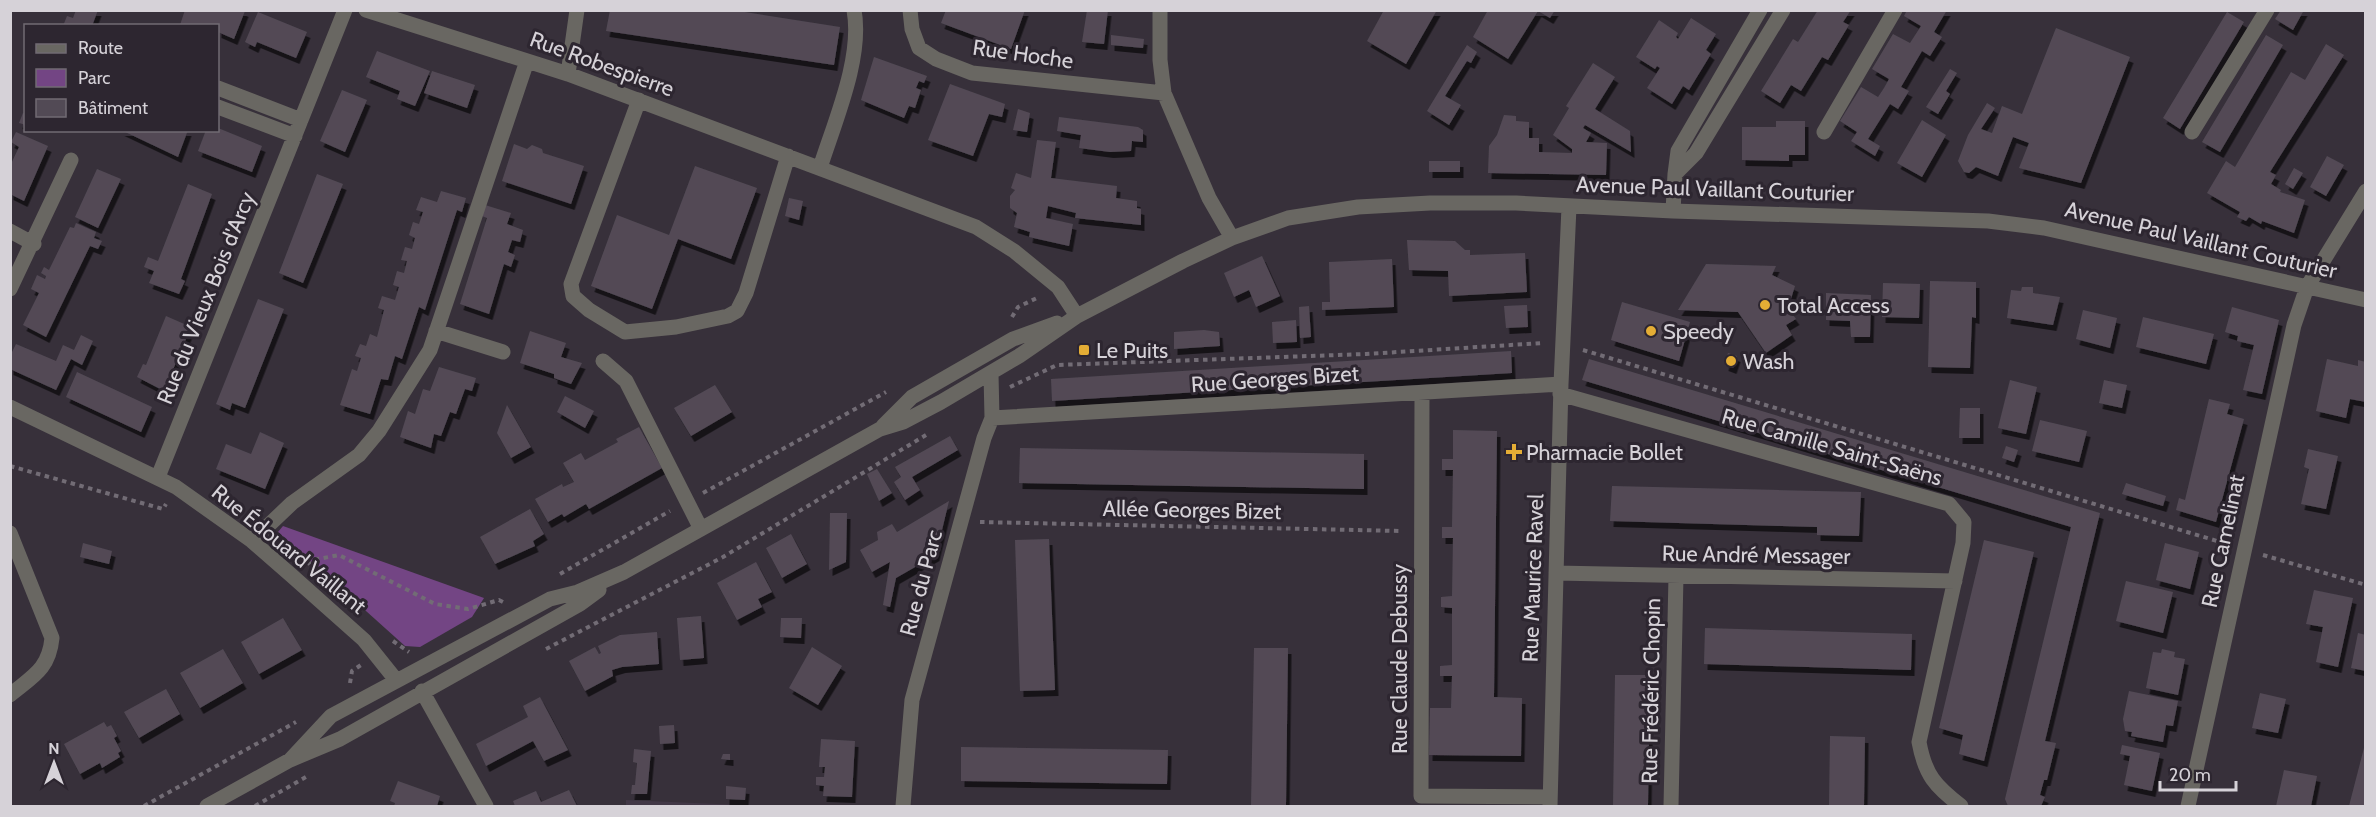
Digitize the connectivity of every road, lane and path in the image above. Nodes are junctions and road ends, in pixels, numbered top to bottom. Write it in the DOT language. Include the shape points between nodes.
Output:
graph roads {
  1 [pos="345,10"];
  2 [pos="366,10"];
  3 [pos="577,10"];
  4 [pos="854,10"];
  5 [pos="910,10"];
  6 [pos="1160,10"];
  7 [pos="1760,10"];
  8 [pos="1783,10"];
  9 [pos="1895,10"];
  10 [pos="2267,10"];
  11 [pos="413,17"];
  12 [pos="527,61"];
  13 [pos="568,74"];
  14 [pos="219,88"];
  15 [pos="1164,93"];
  16 [pos="639,100"];
  17 [pos="219,107"];
  18 [pos="302,120"];
  19 [pos="1824,132"];
  20 [pos="2192,132"];
  21 [pos="295,136"];
  22 [pos="788,156"];
  23 [pos="71,160"];
  24 [pos="820,168"];
  25 [pos="1675,174"];
  26 [pos="2366,191"];
  27 [pos="1569,207"];
  28 [pos="1673,211"];
  29 [pos="10,231"];
  30 [pos="1232,238"];
  31 [pos="34,244"];
  32 [pos="1058,287"];
  33 [pos="2307,287"];
  34 [pos="10,289"];
  35 [pos="2366,300"];
  36 [pos="1077,316"];
  37 [pos="1008,325"];
  38 [pos="436,331"];
  39 [pos="1563,344"];
  40 [pos="503,352"];
  41 [pos="603,361"];
  42 [pos="991,374"];
  43 [pos="891,389"];
  44 [pos="1560,389"];
  45 [pos="1422,393"];
  46 [pos="992,396"];
  47 [pos="10,407"];
  48 [pos="992,418"];
  49 [pos="880,429"];
  50 [pos="930,433"];
  51 [pos="10,466"];
  52 [pos="158,477"];
  53 [pos="176,487"];
  54 [pos="687,501"];
  55 [pos="961,522"];
  56 [pos="701,529"];
  57 [pos="1422,531"];
  58 [pos="10,533"];
  59 [pos="252,541"];
  60 [pos="2245,549"];
  61 [pos="624,572"];
  62 [pos="1556,573"];
  63 [pos="291,575"];
  64 [pos="1676,576"];
  65 [pos="550,580"];
  66 [pos="1954,581"];
  67 [pos="2366,585"];
  68 [pos="526,611"];
  69 [pos="420,651"];
  70 [pos="377,653"];
  71 [pos="536,655"];
  72 [pos="396,680"];
  73 [pos="422,691"];
  74 [pos="348,693"];
  75 [pos="10,695"];
  76 [pos="298,721"];
  77 [pos="290,760"];
  78 [pos="315,773"];
  79 [pos="1550,802"];
  80 [pos="144,807"];
  81 [pos="207,807"];
  82 [pos="255,807"];
  83 [pos="486,807"];
  84 [pos="903,807"];
  85 [pos="1671,807"];
  86 [pos="1961,807"];
  87 [pos="2188,807"];
  1 -- 18 [label="street, Rue du Vieux Bois d'Arcy"];
  2 -- 11 [label="street, Rue Robespierre"];
  3 -- 13 [label="street"];
  4 -- 24 [label="street" via="850,68"];
  5 -- 15 [label="street, Rue Hoche" via="919,48 972,73"];
  6 -- 15 [label="street"];
  7 -- 25 [label="street" via="1678,151"];
  8 -- 25 [label="street" via="1696,153"];
  9 -- 19 [label="street"];
  10 -- 20 [label="street"];
  11 -- 12 [label="street, Rue Robespierre"];
  12 -- 13 [label="street, Rue Robespierre"];
  12 -- 38 [label="street"];
  13 -- 16 [label="street, Rue Robespierre"];
  14 -- 18 [label="street"];
  15 -- 30 [label="street" via="1209,198"];
  16 -- 22 [label="street, Rue Robespierre"];
  16 -- 22 [label="street" via="571,284 573,296 625,332 676,327 737,311"];
  17 -- 21 [label="street"];
  18 -- 21 [label="street, Rue du Vieux Bois d'Arcy"];
  21 -- 52 [label="street, Rue du Vieux Bois d'Arcy"];
  22 -- 24 [label="street, Rue Robespierre"];
  23 -- 31 [label="street"];
  24 -- 32 [label="street, Rue Robespierre" via="976,227 1014,251"];
  25 -- 28 [label="street"];
  26 -- 33 [label="street, Rue Camelinat"];
  27 -- 28 [label="street, Avenue Paul Vaillant Couturier"];
  27 -- 30 [label="street, Avenue Paul Vaillant Couturier" via="1430,203 1358,207 1288,218"];
  27 -- 39 [label="street, Rue Maurice Ravel"];
  28 -- 33 [label="street, Avenue Paul Vaillant Couturier" via="1988,221 2044,228"];
  29 -- 31 [label="street"];
  30 -- 36 [label="street, Avenue Paul Vaillant Couturier"];
  31 -- 34 [label="street"];
  32 -- 36 [label="street, Rue Robespierre"];
  32 -- 37 [label="path" via="1018,307"];
  33 -- 35 [label="street, Avenue Paul Vaillant Couturier"];
  33 -- 60 [label="street, Rue Camelinat" via="2294,325"];
  36 -- 42 [label="street, Avenue Paul Vaillant Couturier"];
  36 -- 49 [label="street, Avenue Paul Vaillant Couturier" via="1013,339 912,397"];
  38 -- 40 [label="street"];
  38 -- 59 [label="street" via="430,350 379,431 359,455 292,503"];
  39 -- 44 [label="street, Rue Maurice Ravel"];
  39 -- 46 [label="path" via="1528,342 1366,354 1057,364"];
  39 -- 60 [label="path"];
  41 -- 54 [label="street" via="626,381"];
  42 -- 46 [label="street, Rue du Parc"];
  42 -- 49 [label="street, Avenue Paul Vaillant Couturier" via="903,422"];
  43 -- 54 [label="path"];
  44 -- 45 [label="street, Rue Georges Bizet"];
  44 -- 62 [label="street, Rue Maurice Ravel"];
  44 -- 66 [label="street, Rue Camille Saint-Saëns" via="1949,504 1964,522"];
  45 -- 48 [label="street, Rue Georges Bizet"];
  45 -- 57 [label="street, Rue Claude Debussy"];
  46 -- 48 [label="street, Rue du Parc"];
  47 -- 52 [label="street, Rue Édouard Vaillant"];
  48 -- 55 [label="street, Rue du Parc"];
  49 -- 56 [label="street, Avenue Paul Vaillant Couturier"];
  50 -- 71 [label="path" via="723,557"];
  51 -- 53 [label="path" via="163,509"];
  52 -- 53 [label="street, Rue Édouard Vaillant"];
  53 -- 59 [label="street, Rue Édouard Vaillant"];
  54 -- 56 [label="street"];
  54 -- 65 [label="path"];
  55 -- 57 [label="path, Allée Georges Bizet"];
  55 -- 84 [label="street, Rue du Parc" via="912,700"];
  56 -- 61 [label="street, Avenue Paul Vaillant Couturier"];
  57 -- 79 [label="street, Rue Claude Debussy" via="1421,796"];
  58 -- 75 [label="street" via="52,638 50,656 40,670"];
  59 -- 63 [label="street, Rue Édouard Vaillant"];
  60 -- 67 [label="path"];
  60 -- 87 [label="street, Rue Camelinat"];
  61 -- 68 [label="street, Avenue Paul Vaillant Couturier"];
  61 -- 73 [label="street, Avenue Paul Vaillant Couturier" via="580,604"];
  62 -- 64 [label="street, Rue André Messager"];
  62 -- 79 [label="street, Rue Maurice Ravel"];
  63 -- 68 [label="path" via="313,560 339,555 435,604 468,609 499,600"];
  63 -- 70 [label="street, Rue Édouard Vaillant"];
  64 -- 66 [label="street, Rue André Messager"];
  64 -- 85 [label="street, Rue Frédéric Chopin"];
  66 -- 86 [label="street, Rue Camille Saint-Saëns" via="1919,742 1923,765 1939,790"];
  68 -- 72 [label="street, Avenue Paul Vaillant Couturier"];
  69 -- 70 [label="path" via="411,654 392,641"];
  70 -- 72 [label="street, Rue Édouard Vaillant"];
  70 -- 74 [label="path" via="352,671"];
  72 -- 73 [label="street"];
  72 -- 77 [label="street, Avenue Paul Vaillant Couturier" via="331,716"];
  73 -- 77 [label="street, Avenue Paul Vaillant Couturier" via="340,739"];
  73 -- 83 [label="street"];
  76 -- 80 [label="path"];
  77 -- 81 [label="street, Avenue Paul Vaillant Couturier"];
  78 -- 82 [label="path"];
}
